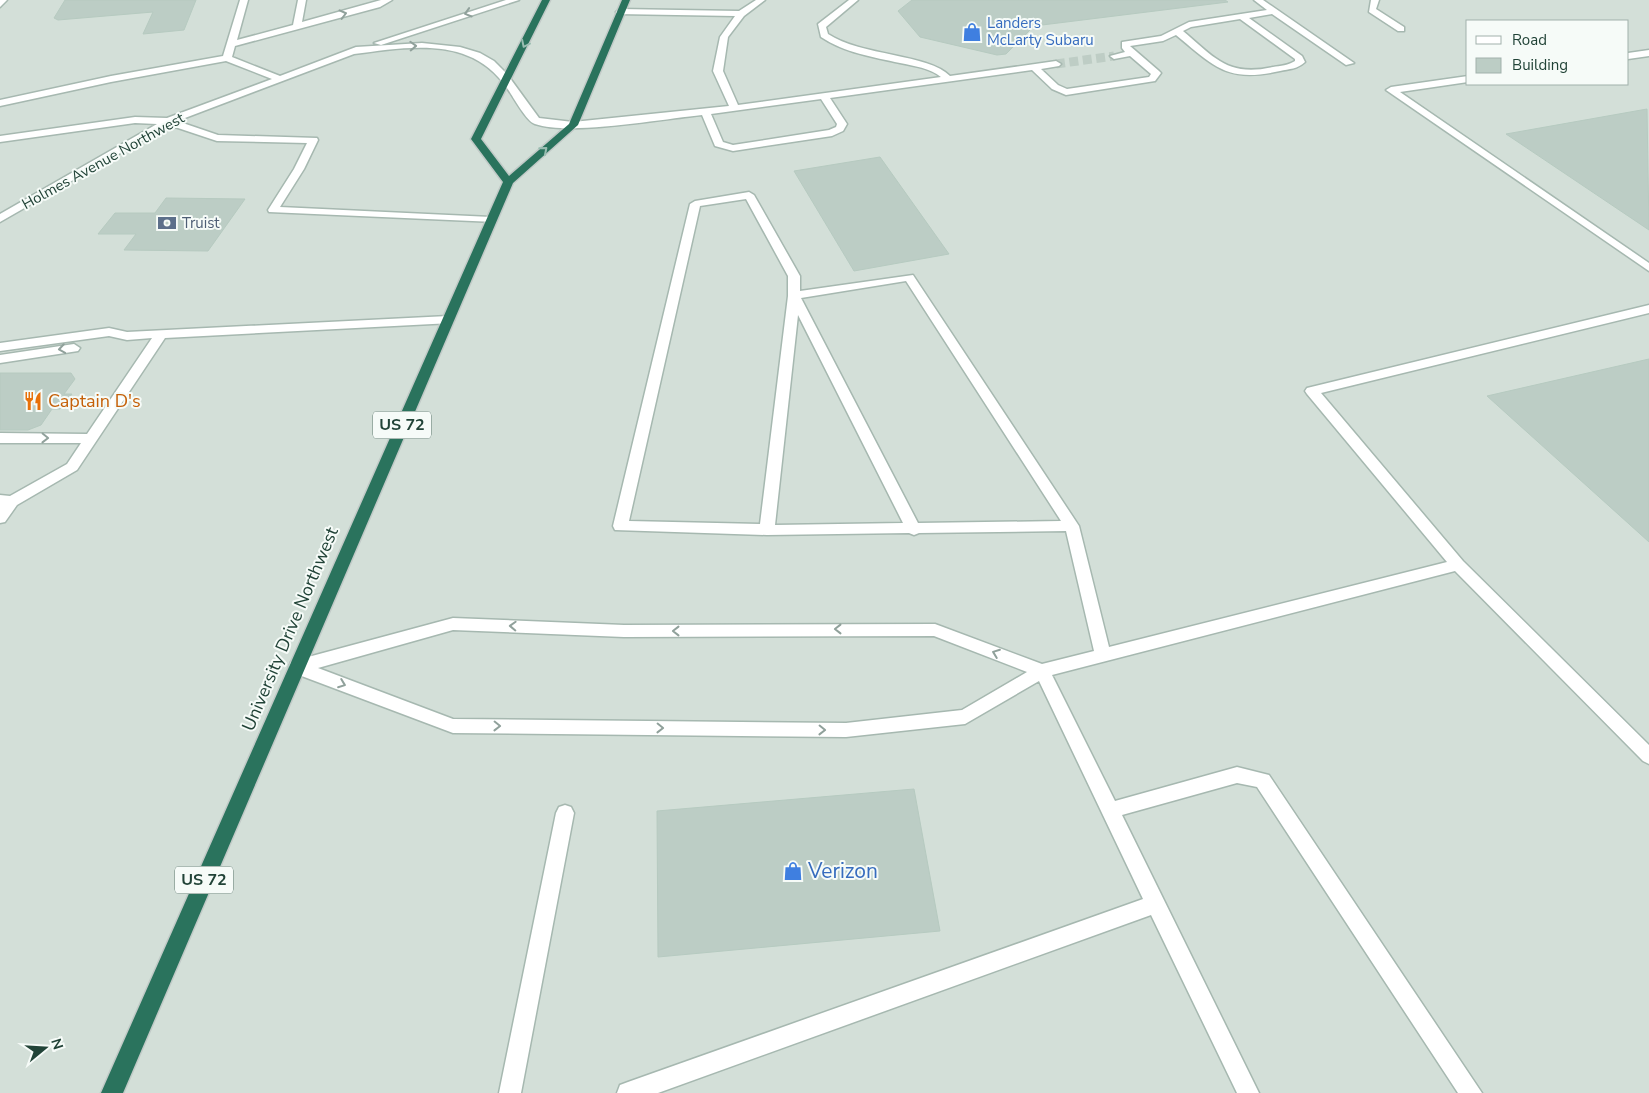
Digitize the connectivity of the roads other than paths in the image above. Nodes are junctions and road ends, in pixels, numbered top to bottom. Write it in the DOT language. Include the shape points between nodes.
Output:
graph roads {
  1 [pos="3,0"];
  2 [pos="244,0"];
  3 [pos="302,0"];
  4 [pos="388,0"];
  5 [pos="515,0"];
  6 [pos="546,0"];
  7 [pos="626,0"];
  8 [pos="761,0"];
  9 [pos="854,0"];
  10 [pos="1258,0"];
  11 [pos="1376,0"];
  12 [pos="0,5"];
  13 [pos="1274,11"];
  14 [pos="620,12"];
  15 [pos="740,14"];
  16 [pos="1241,16"];
  17 [pos="297,25"];
  18 [pos="1401,29"];
  19 [pos="1177,31"];
  20 [pos="231,44"];
  21 [pos="348,52"];
  22 [pos="1133,53"];
  23 [pos="1649,53"];
  24 [pos="1114,56"];
  25 [pos="1629,56"];
  26 [pos="227,58"];
  27 [pos="1056,64"];
  28 [pos="1349,64"];
  29 [pos="1034,67"];
  30 [pos="278,78"];
  31 [pos="948,79"];
  32 [pos="1466,79"];
  33 [pos="507,80"];
  34 [pos="824,96"];
  35 [pos="0,103"];
  36 [pos="735,108"];
  37 [pos="705,112"];
  38 [pos="168,121"];
  39 [pos="573,125"];
  40 [pos="0,139"];
  41 [pos="508,182"];
  42 [pos="0,219"];
  43 [pos="491,220"];
  44 [pos="1649,268"];
  45 [pos="794,296"];
  46 [pos="1649,309"];
  47 [pos="448,320"];
  48 [pos="162,333"];
  49 [pos="126,336"];
  50 [pos="0,347"];
  51 [pos="0,359"];
  52 [pos="0,438"];
  53 [pos="90,439"];
  54 [pos="6,501"];
  55 [pos="0,518"];
  56 [pos="1072,526"];
  57 [pos="767,530"];
  58 [pos="914,530"];
  59 [pos="1458,565"];
  60 [pos="1103,655"];
  61 [pos="296,667"];
  62 [pos="1042,671"];
  63 [pos="1649,756"];
  64 [pos="1110,810"];
  65 [pos="565,813"];
  66 [pos="1156,904"];
  67 [pos="112,1093"];
  68 [pos="510,1093"];
  69 [pos="628,1093"];
  70 [pos="1248,1093"];
  71 [pos="1471,1093"];
  1 -- 12 [label="street"];
  2 -- 20 [label="street"];
  3 -- 17 [label="street"];
  17 -- 4 [label="street, one-way"];
  5 -- 21 [label="street, Holmes Avenue Northwest, one-way"];
  6 -- 33 [label="highway, one-way"];
  7 -- 14 [label="highway, University Drive Northwest / US 72"];
  8 -- 15 [label="street"];
  9 -- 31 [label="street" via="821,26 825,37 844,47 934,69"];
  10 -- 13 [label="street"];
  11 -- 18 [label="street" via="1372,10"];
  13 -- 16 [label="street"];
  13 -- 28 [label="street"];
  14 -- 15 [label="street"];
  14 -- 39 [label="highway, University Drive Northwest / US 72"];
  15 -- 36 [label="street" via="724,37 718,71"];
  16 -- 19 [label="street" via="1189,25"];
  16 -- 19 [label="street" via="1300,58 1300,62 1248,74 1236,73 1226,70"];
  17 -- 20 [label="street"];
  19 -- 22 [label="street" via="1163,38 1126,44"];
  20 -- 26 [label="street"];
  21 -- 30 [label="street, Holmes Avenue Northwest"];
  21 -- 33 [label="street, Holmes Avenue Northwest, one-way" via="418,45 455,49 491,63"];
  22 -- 24 [label="street"];
  22 -- 29 [label="street" via="1156,73 1152,79 1066,92 1055,87"];
  23 -- 25 [label="street"];
  26 -- 30 [label="street"];
  26 -- 35 [label="street"];
  27 -- 29 [label="street, Holmes Avenue Northwest"];
  29 -- 31 [label="street, Holmes Avenue Northwest"];
  30 -- 38 [label="street, Holmes Avenue Northwest"];
  31 -- 34 [label="street, Holmes Avenue Northwest"];
  32 -- 44 [label="street" via="1391,90"];
  33 -- 39 [label="street, Holmes Avenue Northwest" via="536,121"];
  33 -- 41 [label="highway" via="476,139"];
  34 -- 36 [label="street, Holmes Avenue Northwest"];
  34 -- 37 [label="street" via="842,124 840,129 832,133 733,148 719,144"];
  36 -- 37 [label="street, Holmes Avenue Northwest"];
  37 -- 39 [label="street, Holmes Avenue Northwest"];
  38 -- 40 [label="street" via="135,120"];
  38 -- 42 [label="street, Holmes Avenue Northwest"];
  38 -- 43 [label="street" via="217,138 313,140 273,210"];
  41 -- 39 [label="highway, University Drive Northwest / US 72, one-way"];
  41 -- 43 [label="highway, University Drive Northwest / US 72"];
  43 -- 47 [label="highway, University Drive Northwest / US 72"];
  45 -- 56 [label="street" via="910,277"];
  45 -- 57 [label="street"];
  45 -- 57 [label="street" via="794,276 749,195 695,204 620,526"];
  45 -- 58 [label="street"];
  46 -- 59 [label="street" via="1312,390"];
  47 -- 48 [label="street"];
  47 -- 61 [label="highway, University Drive Northwest / US 72"];
  48 -- 49 [label="street"];
  48 -- 53 [label="street"];
  49 -- 50 [label="street" via="109,332"];
  49 -- 51 [label="street, one-way"];
  52 -- 53 [label="street, one-way"];
  53 -- 54 [label="street" via="72,468"];
  54 -- 55 [label="street"];
  56 -- 58 [label="street"];
  56 -- 60 [label="street"];
  57 -- 58 [label="street"];
  59 -- 60 [label="street"];
  59 -- 63 [label="street"];
  60 -- 62 [label="street"];
  62 -- 61 [label="street, one-way" via="936,630 624,631 453,624"];
  61 -- 62 [label="street, one-way" via="453,726 846,730 965,717"];
  61 -- 67 [label="highway, University Drive Northwest / US 72"];
  62 -- 64 [label="street"];
  64 -- 66 [label="street"];
  64 -- 71 [label="street" via="1237,775 1263,781"];
  65 -- 68 [label="street"];
  66 -- 69 [label="street"];
  66 -- 70 [label="street"];
}
